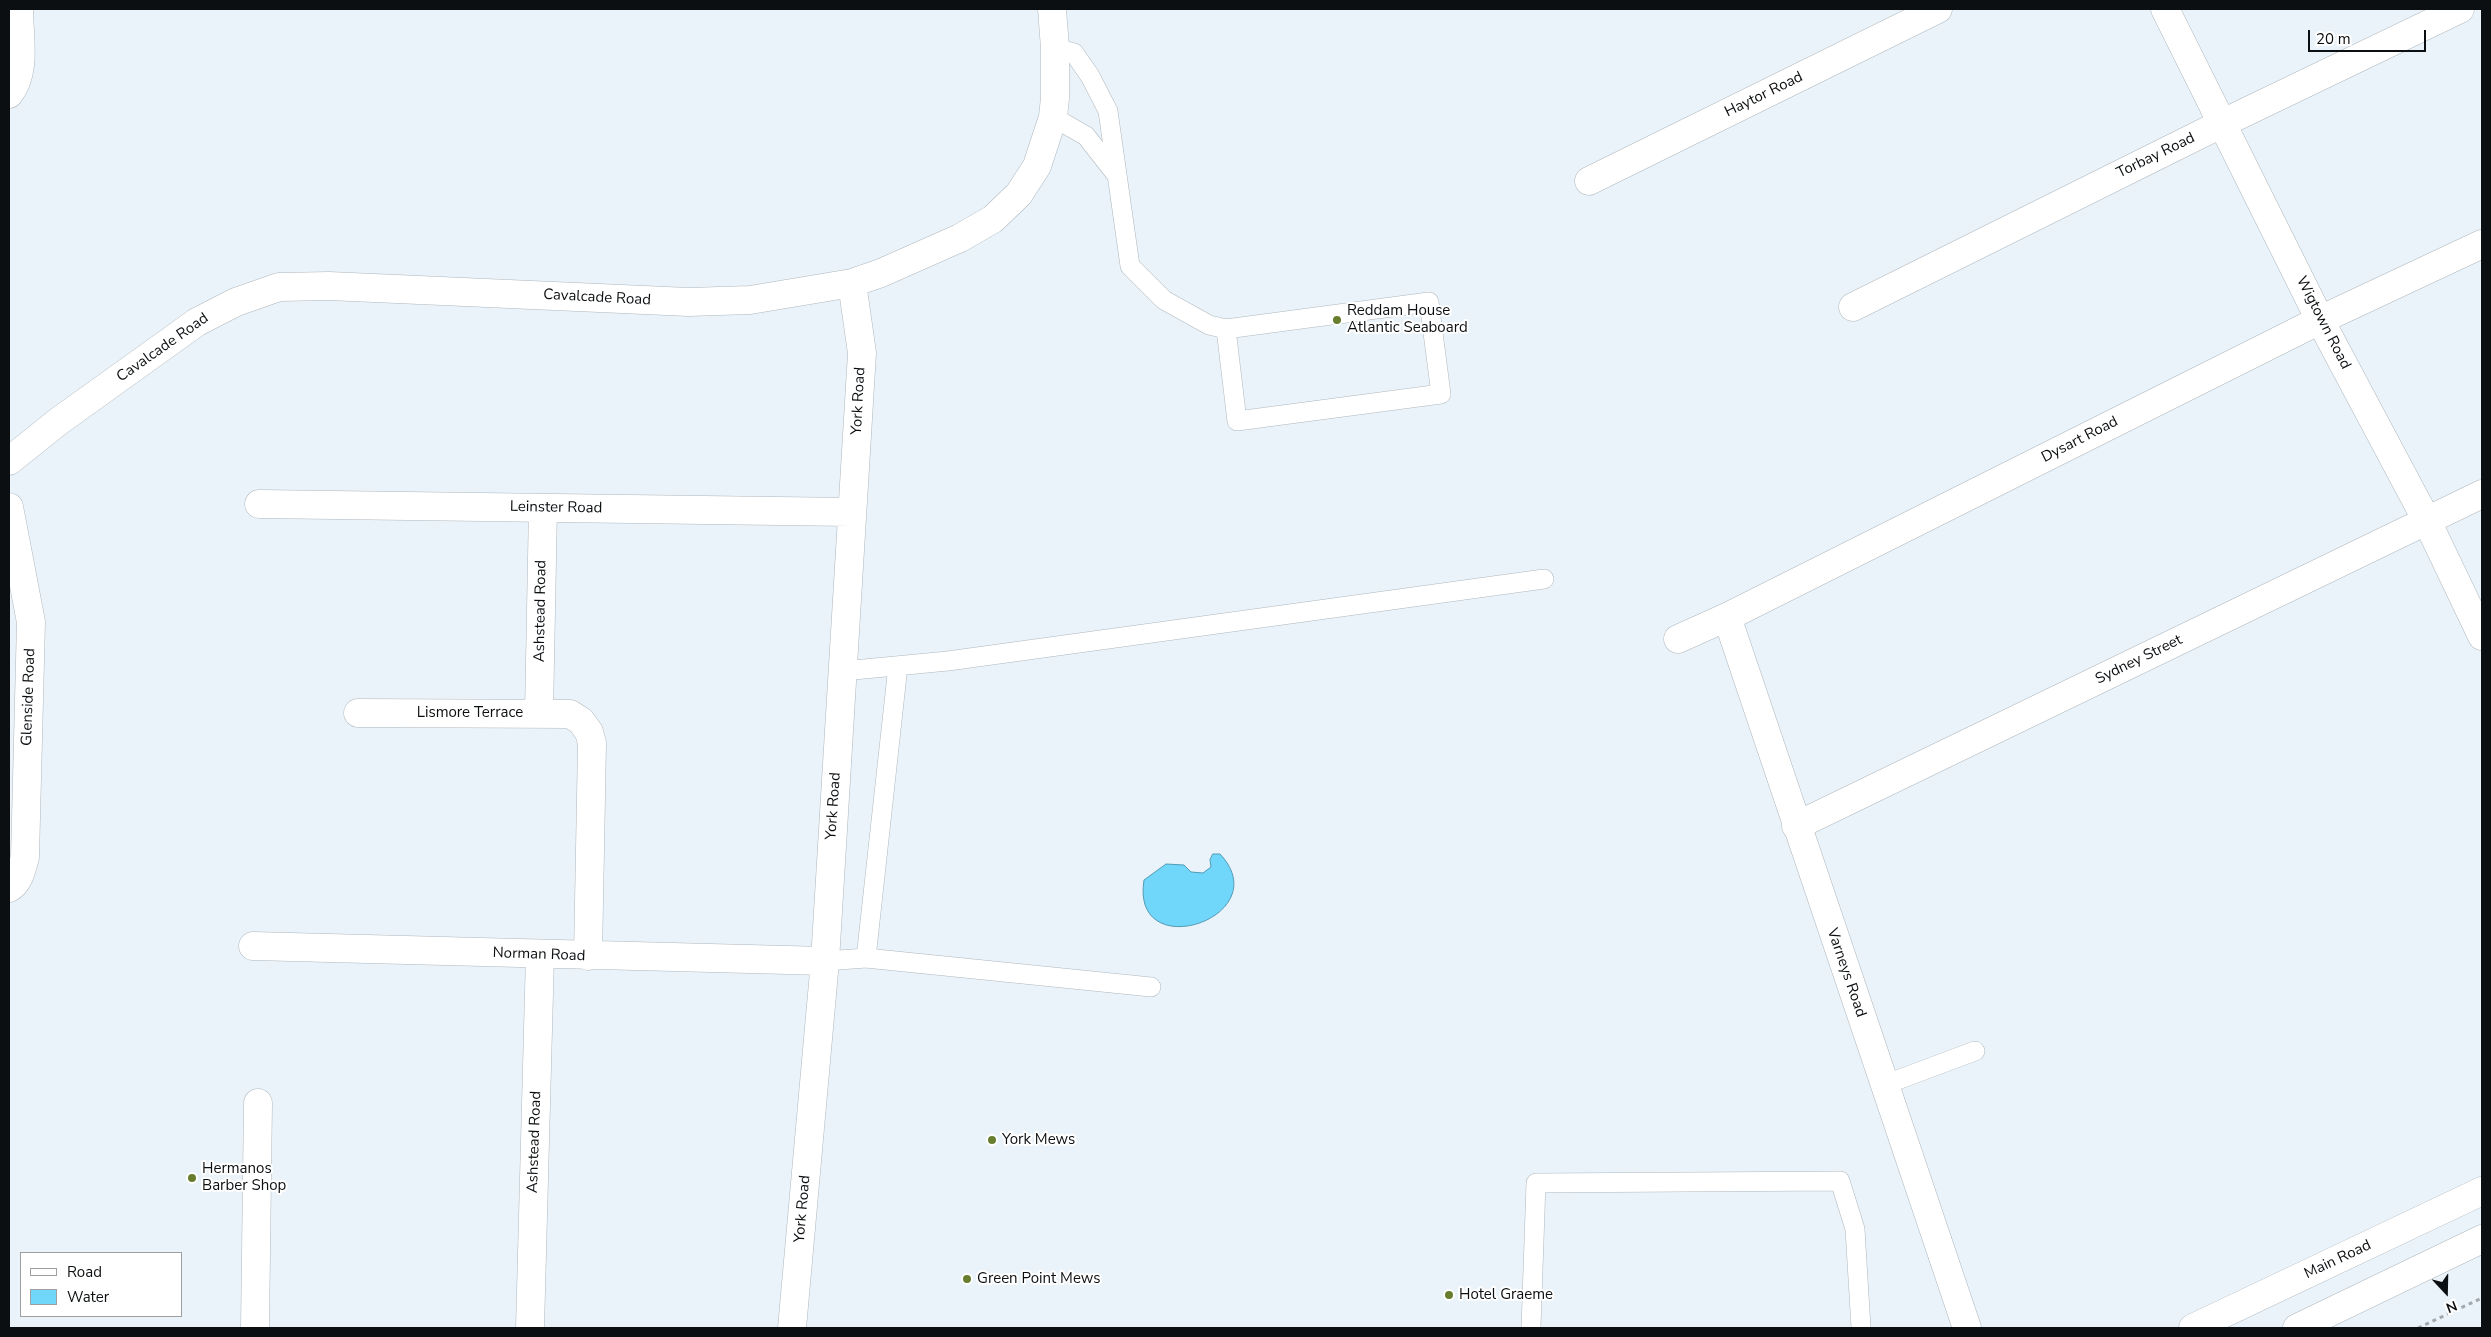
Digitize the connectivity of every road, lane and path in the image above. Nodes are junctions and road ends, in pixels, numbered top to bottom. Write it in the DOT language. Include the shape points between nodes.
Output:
graph roads {
  1 [pos="18,9"];
  2 [pos="1052,9"];
  3 [pos="1938,9"];
  4 [pos="2165,9"];
  5 [pos="2460,9"];
  6 [pos="1055,48"];
  7 [pos="9,94"];
  8 [pos="1053,117"];
  9 [pos="2222,123"];
  10 [pos="1115,173"];
  11 [pos="1589,181"];
  12 [pos="2482,244"];
  13 [pos="852,283"];
  14 [pos="1853,307"];
  15 [pos="2320,320"];
  16 [pos="1226,329"];
  17 [pos="9,460"];
  18 [pos="2482,494"];
  19 [pos="259,504"];
  20 [pos="9,507"];
  21 [pos="542,508"];
  22 [pos="852,512"];
  23 [pos="2427,521"];
  24 [pos="1544,579"];
  25 [pos="1727,617"];
  26 [pos="2482,636"];
  27 [pos="1678,639"];
  28 [pos="898,666"];
  29 [pos="843,672"];
  30 [pos="358,712"];
  31 [pos="540,713"];
  32 [pos="1796,826"];
  33 [pos="11,887"];
  34 [pos="252,946"];
  35 [pos="540,955"];
  36 [pos="588,956"];
  37 [pos="866,958"];
  38 [pos="824,961"];
  39 [pos="1151,987"];
  40 [pos="1975,1050"];
  41 [pos="1884,1085"];
  42 [pos="258,1103"];
  43 [pos="2482,1191"];
  44 [pos="2482,1239"];
  45 [pos="2482,1298"];
  46 [pos="255,1328"];
  47 [pos="530,1328"];
  48 [pos="792,1328"];
  49 [pos="1532,1328"];
  50 [pos="1861,1328"];
  51 [pos="1967,1328"];
  52 [pos="2193,1328"];
  53 [pos="2297,1328"];
  54 [pos="2418,1328"];
  1 -- 7 [label="street" via="20,72"];
  2 -- 6 [label="street, Cavalcade Road"];
  3 -- 11 [label="street, Haytor Road"];
  4 -- 9 [label="street, Wigtown Road"];
  5 -- 9 [label="street, Torbay Road"];
  6 -- 8 [label="street, Cavalcade Road"];
  6 -- 10 [label="lane" via="1074,53 1108,111"];
  8 -- 10 [label="lane" via="1086,136"];
  8 -- 13 [label="street, Cavalcade Road" via="1037,166 1019,194 993,219 960,238"];
  9 -- 14 [label="street, Torbay Road"];
  9 -- 15 [label="street, Wigtown Road"];
  10 -- 16 [label="lane" via="1130,266 1164,300 1208,325"];
  12 -- 15 [label="street, Dysart Road"];
  13 -- 17 [label="street, Cavalcade Road" via="750,300 689,302 330,286 279,287 236,302 197,322"];
  13 -- 22 [label="street, York Road" via="862,353"];
  15 -- 23 [label="street, Wigtown Road"];
  15 -- 25 [label="street, Dysart Road"];
  16 -- 16 [label="lane" via="1429,302 1440,394 1237,421"];
  18 -- 23 [label="street, Sydney Street"];
  19 -- 21 [label="street, Leinster Road"];
  20 -- 33 [label="street, Glenside Road" via="31,622 25,858"];
  21 -- 22 [label="street, Leinster Road"];
  21 -- 31 [label="street, Ashstead Road"];
  22 -- 29 [label="street, York Road"];
  23 -- 26 [label="street, Wigtown Road"];
  23 -- 32 [label="street, Sydney Street"];
  24 -- 28 [label="lane"];
  25 -- 27 [label="street, Dysart Road"];
  25 -- 32 [label="street, Varneys Road"];
  28 -- 29 [label="lane"];
  28 -- 37 [label="lane"];
  29 -- 38 [label="street, York Road"];
  30 -- 31 [label="street, Lismore Terrace"];
  31 -- 36 [label="street, Lismore Terrace" via="570,714 589,732 592,743"];
  32 -- 41 [label="street, Varneys Road"];
  34 -- 35 [label="street, Norman Road"];
  35 -- 36 [label="street, Norman Road"];
  35 -- 47 [label="street, Ashstead Road"];
  36 -- 38 [label="street, Norman Road"];
  37 -- 38 [label="lane"];
  37 -- 39 [label="lane"];
  38 -- 48 [label="street, York Road"];
  40 -- 41 [label="lane"];
  41 -- 51 [label="street, Varneys Road"];
  42 -- 46 [label="street"];
  43 -- 52 [label="street, Main Road"];
  44 -- 53 [label="street"];
  45 -- 54 [label="path"];
  49 -- 50 [label="lane" via="1536,1184 1832,1181 1840,1181 1855,1229"];
}
